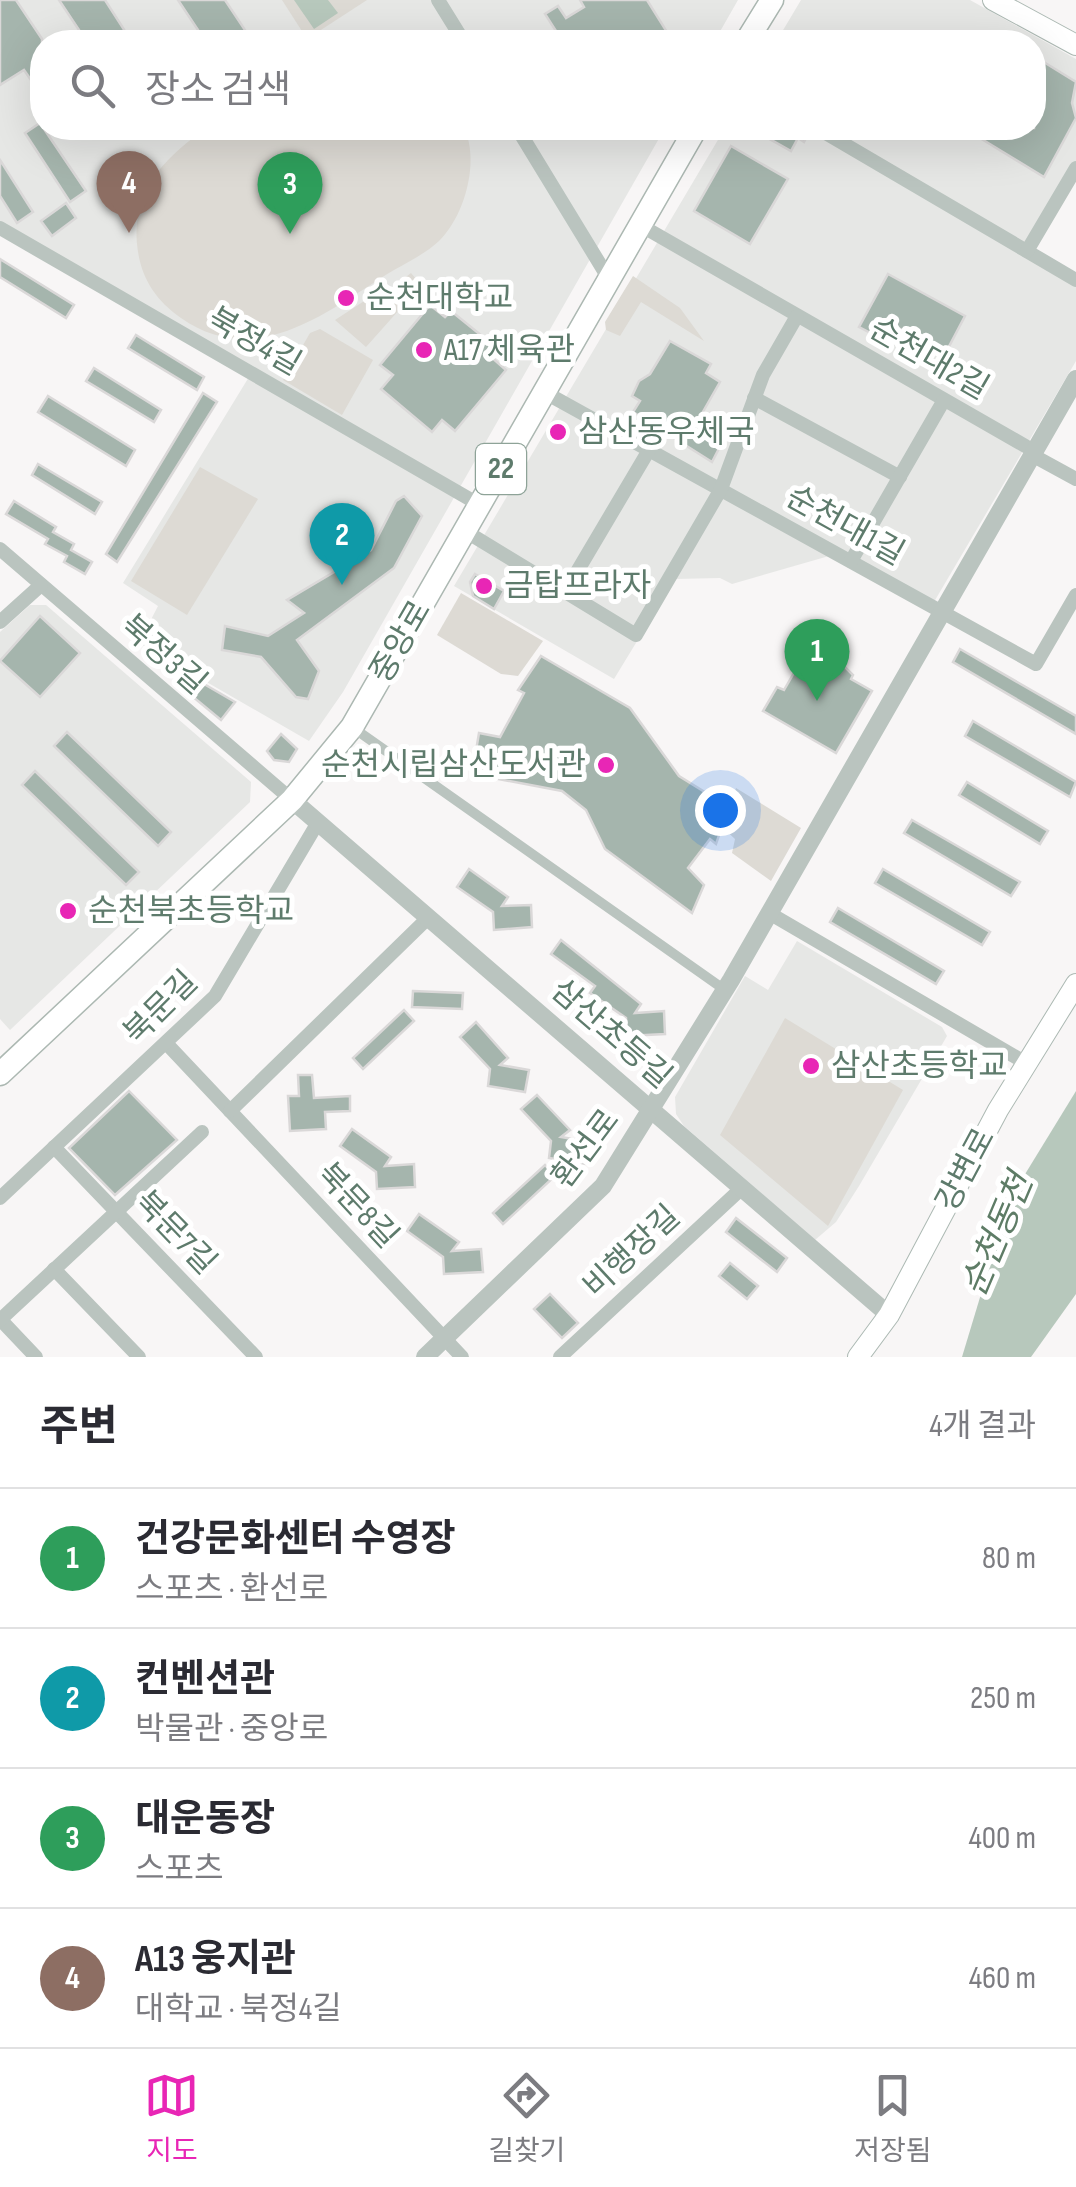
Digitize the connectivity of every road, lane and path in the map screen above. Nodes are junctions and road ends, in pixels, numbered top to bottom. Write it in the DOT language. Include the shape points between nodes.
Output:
graph roads {
  1 [pos="438,0"];
  2 [pos="772,0"];
  3 [pos="993,0"];
  4 [pos="457,30"];
  5 [pos="753,30"];
  6 [pos="1076,45"];
  7 [pos="523,140"];
  8 [pos="689,140"];
  9 [pos="837,140"];
  10 [pos="1076,168"];
  11 [pos="640,225"];
  12 [pos="0,228"];
  13 [pos="1027,251"];
  14 [pos="608,279"];
  15 [pos="1076,280"];
  16 [pos="797,316"];
  17 [pos="1076,379"];
  18 [pos="544,392"];
  19 [pos="754,398"];
  20 [pos="944,400"];
  21 [pos="650,450"];
  22 [pos="1033,453"];
  23 [pos="900,477"];
  24 [pos="1076,479"];
  25 [pos="722,490"];
  26 [pos="480,505"];
  27 [pos="465,531"];
  28 [pos="0,549"];
  29 [pos="851,561"];
  30 [pos="41,585"];
  31 [pos="566,592"];
  32 [pos="1076,595"];
  33 [pos="942,612"];
  34 [pos="0,622"];
  35 [pos="352,728"];
  36 [pos="292,800"];
  37 [pos="317,824"];
  38 [pos="769,913"];
  39 [pos="429,918"];
  40 [pos="1076,984"];
  41 [pos="725,990"];
  42 [pos="166,1043"];
  43 [pos="1026,1063"];
  44 [pos="0,1074"];
  45 [pos="652,1110"];
  46 [pos="230,1111"];
  47 [pos="202,1132"];
  48 [pos="54,1147"];
  49 [pos="742,1188"];
  50 [pos="0,1198"];
  51 [pos="116,1212"];
  52 [pos="54,1270"];
  53 [pos="889,1315"];
  54 [pos="0,1319"];
  55 [pos="444,1339"];
  56 [pos="36,1357"];
  57 [pos="139,1357"];
  58 [pos="256,1357"];
  59 [pos="425,1357"];
  60 [pos="462,1357"];
  61 [pos="560,1357"];
  62 [pos="858,1357"];
  1 -- 4 [label="street"];
  2 -- 5 [label="main road"];
  3 -- 6 [label="main road"];
  7 -- 14 [label="street"];
  8 -- 11 [label="main road, 중앙로 / 22"];
  9 -- 13 [label="street"];
  10 -- 13 [label="street"];
  11 -- 14 [label="main road, 중앙로 / 22"];
  11 -- 16 [label="street, 순천대2길"];
  12 -- 26 [label="street, 북정4길"];
  13 -- 15 [label="street"];
  14 -- 18 [label="main road, 중앙로 / 22"];
  16 -- 19 [label="street"];
  16 -- 20 [label="street, 순천대2길"];
  17 -- 22 [label="street, 환선로"];
  18 -- 21 [label="street, 순천대1길"];
  18 -- 26 [label="main road, 중앙로 / 22"];
  19 -- 23 [label="street"];
  19 -- 25 [label="street"];
  20 -- 22 [label="street, 순천대2길"];
  20 -- 23 [label="street"];
  21 -- 25 [label="street, 순천대1길"];
  21 -- 31 [label="street"];
  22 -- 24 [label="street"];
  22 -- 33 [label="street, 환선로"];
  23 -- 29 [label="street"];
  25 -- 29 [label="street, 순천대1길"];
  25 -- 31 [label="street" via="636,635"];
  26 -- 27 [label="main road, 중앙로 / 22"];
  27 -- 31 [label="street"];
  27 -- 35 [label="main road, 중앙로 / 22"];
  28 -- 30 [label="street, 북정3길"];
  29 -- 33 [label="street, 순천대1길"];
  30 -- 34 [label="street"];
  30 -- 36 [label="street, 북정3길"];
  32 -- 33 [label="street" via="1036,664"];
  33 -- 38 [label="street, 환선로"];
  35 -- 36 [label="main road, 중앙로 / 22"];
  35 -- 41 [label="street"];
  36 -- 37 [label="street, 삼산초등길"];
  36 -- 44 [label="main road, 중앙로 / 22"];
  37 -- 39 [label="street, 삼산초등길"];
  37 -- 42 [label="street, 북문길" via="215,996"];
  38 -- 41 [label="street, 환선로"];
  38 -- 43 [label="street"];
  39 -- 45 [label="street, 삼산초등길"];
  39 -- 46 [label="street"];
  40 -- 43 [label="main road, 강변로"];
  41 -- 45 [label="street, 환선로"];
  42 -- 46 [label="street, 북문8길"];
  42 -- 48 [label="street, 북문길"];
  43 -- 53 [label="main road, 강변로"];
  45 -- 49 [label="street, 삼산초등길"];
  45 -- 55 [label="street, 환선로" via="603,1186"];
  46 -- 55 [label="street, 북문8길"];
  47 -- 51 [label="street"];
  48 -- 50 [label="street, 북문길"];
  48 -- 51 [label="street, 북문7길"];
  49 -- 53 [label="street, 삼산초등길"];
  49 -- 61 [label="street, 비행장길"];
  51 -- 52 [label="street"];
  51 -- 58 [label="street, 북문7길"];
  52 -- 54 [label="street"];
  52 -- 57 [label="street"];
  53 -- 62 [label="main road, 강변로"];
  54 -- 56 [label="street"];
  55 -- 59 [label="street, 환선로"];
  55 -- 60 [label="street"];
}
